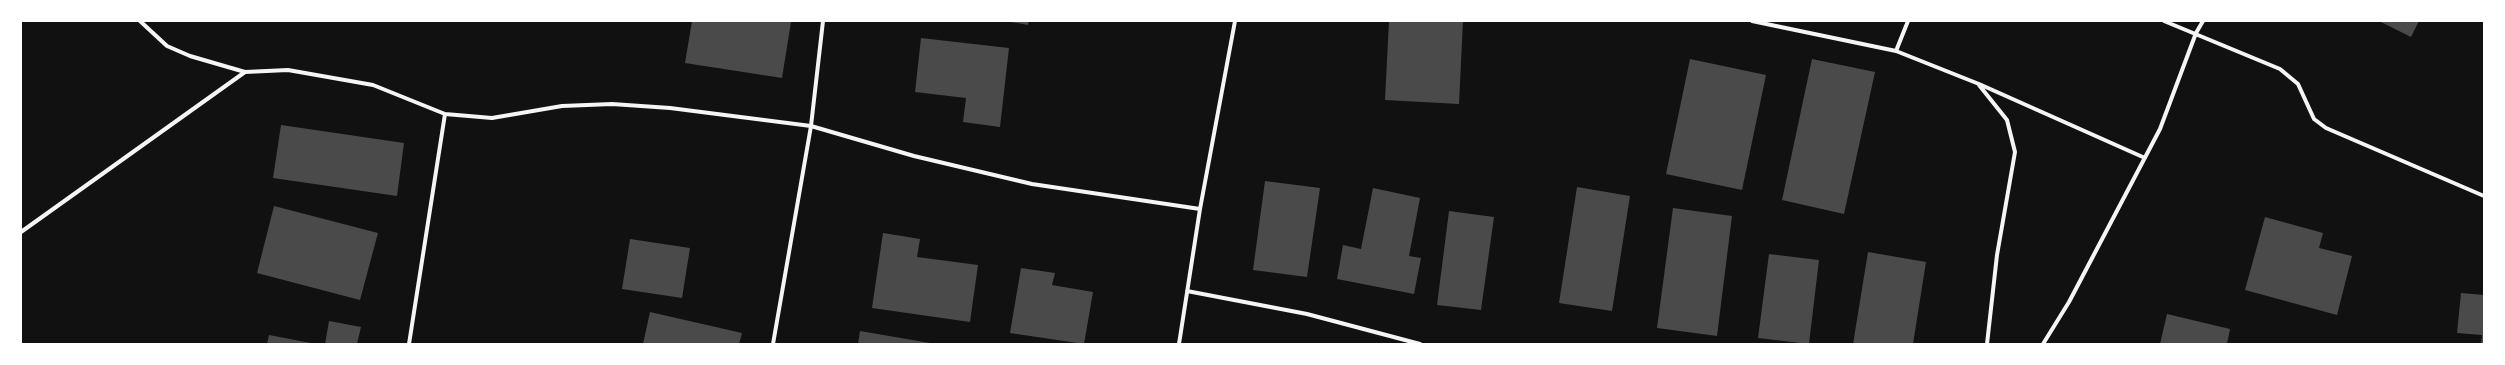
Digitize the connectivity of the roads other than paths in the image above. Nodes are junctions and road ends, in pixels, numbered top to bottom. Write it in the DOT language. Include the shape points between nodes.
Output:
graph roads {
  1 [pos="140,21"];
  2 [pos="823,21"];
  3 [pos="1235,21"];
  4 [pos="1752,21"];
  5 [pos="1908,21"];
  6 [pos="2164,21"];
  7 [pos="2204,21"];
  8 [pos="2196,33"];
  9 [pos="1896,51"];
  10 [pos="245,72"];
  11 [pos="1979,84"];
  12 [pos="445,114"];
  13 [pos="811,126"];
  14 [pos="2145,158"];
  15 [pos="2484,196"];
  16 [pos="1200,209"];
  17 [pos="21,232"];
  18 [pos="1187,292"];
  19 [pos="409,344"];
  20 [pos="773,344"];
  21 [pos="1179,344"];
  22 [pos="1420,344"];
  23 [pos="1988,344"];
  24 [pos="2043,344"];
  1 -- 10 [label="street" via="167,46 190,56"];
  2 -- 13 [label="street"];
  3 -- 16 [label="street"];
  4 -- 9 [label="street"];
  5 -- 9 [label="street"];
  6 -- 8 [label="street"];
  7 -- 8 [label="street"];
  8 -- 14 [label="street" via="2160,129"];
  8 -- 15 [label="street" via="2280,69 2298,84 2314,119 2326,128"];
  9 -- 11 [label="street"];
  10 -- 12 [label="street" via="288,70 337,78 373,86"];
  10 -- 17 [label="street"];
  11 -- 14 [label="street"];
  11 -- 23 [label="street" via="2007,120 2015,152 1998,255"];
  12 -- 13 [label="street" via="492,118 562,106 612,104 670,108"];
  12 -- 19 [label="street"];
  13 -- 16 [label="street" via="914,156 1032,184"];
  13 -- 20 [label="street"];
  14 -- 24 [label="street" via="2069,302"];
  16 -- 18 [label="street"];
  18 -- 21 [label="street"];
  18 -- 22 [label="street" via="1307,314"];
}
